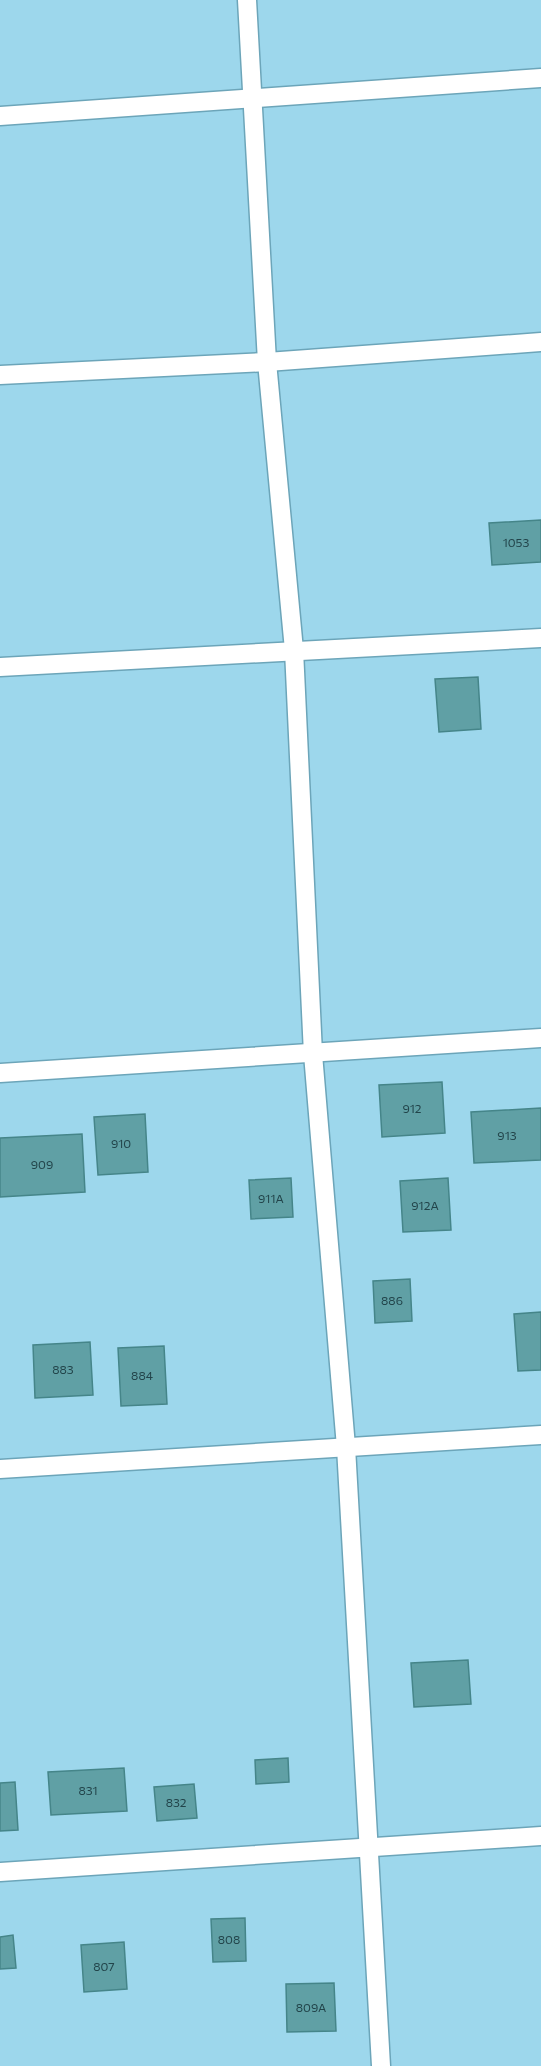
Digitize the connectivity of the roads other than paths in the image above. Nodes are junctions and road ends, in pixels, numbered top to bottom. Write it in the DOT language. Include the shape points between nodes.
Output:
graph roads {
  1 [pos="247,0"];
  2 [pos="541,78"];
  3 [pos="253,96"];
  4 [pos="0,116"];
  5 [pos="541,342"];
  6 [pos="267,362"];
  7 [pos="0,375"];
  8 [pos="541,638"];
  9 [pos="294,650"];
  10 [pos="0,667"];
  11 [pos="541,1038"];
  12 [pos="314,1054"];
  13 [pos="0,1073"];
  14 [pos="541,1435"];
  15 [pos="346,1447"];
  16 [pos="0,1469"];
  17 [pos="541,1836"];
  18 [pos="368,1848"];
  19 [pos="0,1872"];
  20 [pos="381,2066"];
  1 -- 3 [label="lane"];
  2 -- 3 [label="lane"];
  3 -- 4 [label="lane"];
  3 -- 6 [label="lane"];
  5 -- 6 [label="lane"];
  6 -- 7 [label="lane"];
  6 -- 9 [label="lane"];
  8 -- 9 [label="lane"];
  9 -- 10 [label="lane"];
  9 -- 12 [label="lane"];
  11 -- 12 [label="lane"];
  12 -- 13 [label="lane"];
  12 -- 15 [label="lane"];
  14 -- 15 [label="lane"];
  15 -- 16 [label="lane"];
  15 -- 18 [label="lane"];
  17 -- 18 [label="lane"];
  18 -- 19 [label="lane"];
  18 -- 20 [label="lane"];
}
